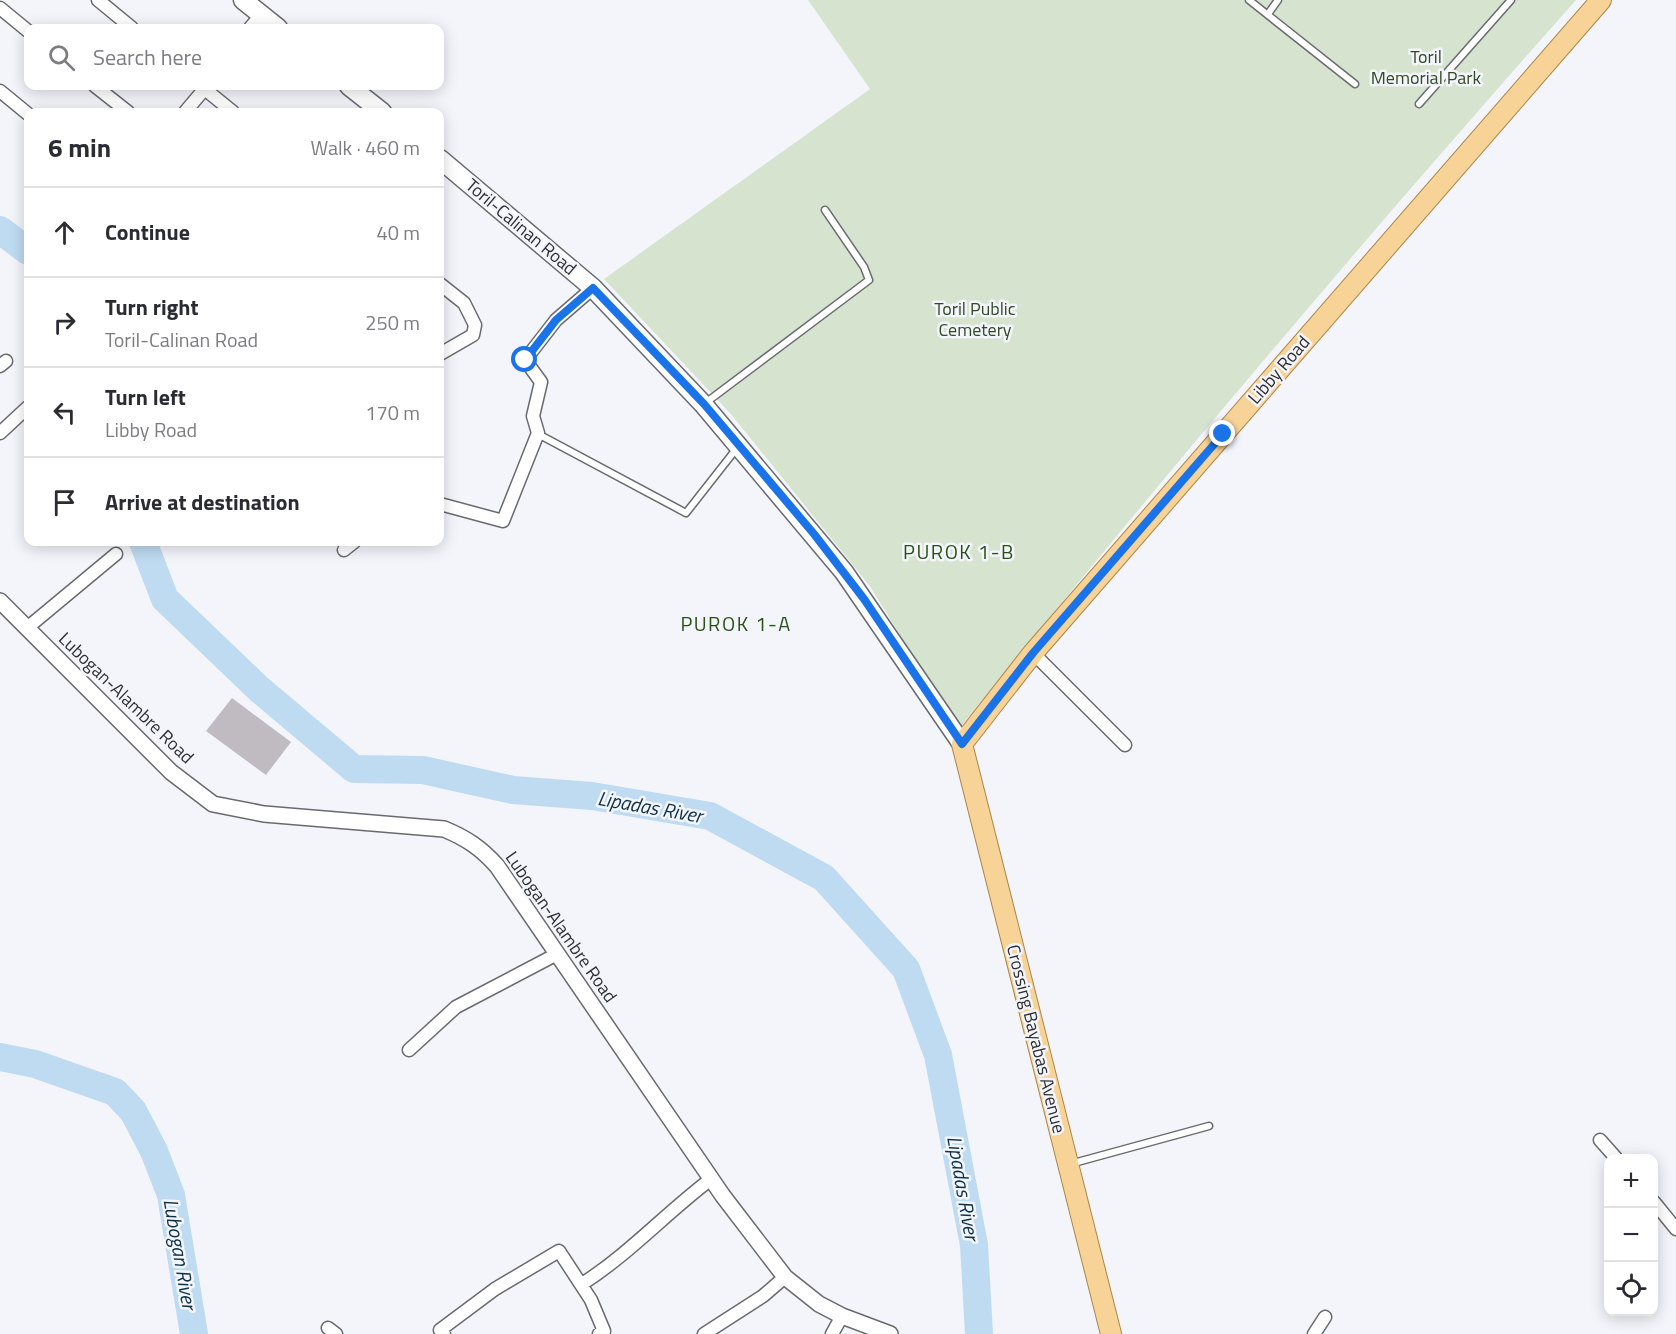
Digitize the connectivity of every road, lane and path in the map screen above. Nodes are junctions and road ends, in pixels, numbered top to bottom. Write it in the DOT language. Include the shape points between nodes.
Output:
graph roads {
  1 [pos="98,0"];
  2 [pos="243,0"];
  3 [pos="1249,0"];
  4 [pos="1278,0"];
  5 [pos="1511,0"];
  6 [pos="1601,0"];
  7 [pos="0,8"];
  8 [pos="1268,14"];
  9 [pos="256,22"];
  10 [pos="127,24"];
  11 [pos="24,29"];
  12 [pos="1355,84"];
  13 [pos="99,90"];
  14 [pos="202,90"];
  15 [pos="207,90"];
  16 [pos="354,90"];
  17 [pos="0,91"];
  18 [pos="1419,104"];
  19 [pos="123,108"];
  20 [pos="188,108"];
  21 [pos="228,108"];
  22 [pos="377,108"];
  23 [pos="24,111"];
  24 [pos="444,162"];
  25 [pos="825,210"];
  26 [pos="444,287"];
  27 [pos="593,288"];
  28 [pos="444,352"];
  29 [pos="704,404"];
  30 [pos="24,411"];
  31 [pos="0,433"];
  32 [pos="537,433"];
  33 [pos="739,445"];
  34 [pos="444,505"];
  35 [pos="349,546"];
  36 [pos="344,550"];
  37 [pos="116,554"];
  38 [pos="0,602"];
  39 [pos="27,628"];
  40 [pos="1033,653"];
  41 [pos="962,744"];
  42 [pos="1125,745"];
  43 [pos="557,954"];
  44 [pos="410,1050"];
  45 [pos="1209,1126"];
  46 [pos="1600,1140"];
  47 [pos="1612,1154"];
  48 [pos="1068,1164"];
  49 [pos="711,1179"];
  50 [pos="1658,1208"];
  51 [pos="1676,1229"];
  52 [pos="785,1277"];
  53 [pos="582,1284"];
  54 [pos="842,1316"];
  55 [pos="1324,1317"];
  56 [pos="444,1334"];
  57 [pos="599,1334"];
  58 [pos="704,1334"];
  59 [pos="832,1334"];
  60 [pos="890,1334"];
  61 [pos="1111,1334"];
  62 [pos="1314,1334"];
  1 -- 10 [label="street"];
  2 -- 9 [label="main road"];
  3 -- 8 [label="lane"];
  4 -- 8 [label="lane"];
  5 -- 18 [label="lane"];
  6 -- 40 [label="main road, Libby Road"];
  7 -- 11 [label="street"];
  8 -- 12 [label="lane"];
  13 -- 19 [label="street"];
  14 -- 20 [label="street"];
  15 -- 21 [label="street"];
  16 -- 22 [label="main road"];
  17 -- 23 [label="street"];
  24 -- 27 [label="main road, Toril-Calinan Road"];
  25 -- 29 [label="lane" via="870,280"];
  26 -- 28 [label="street" via="464,303 476,325 472,335"];
  27 -- 29 [label="main road, Toril-Calinan Road"];
  27 -- 32 [label="street" via="556,320 525,360 542,382 533,416"];
  29 -- 33 [label="main road, Toril-Calinan Road"];
  30 -- 31 [label="street"];
  32 -- 33 [label="lane" via="686,513"];
  32 -- 34 [label="street" via="503,521"];
  33 -- 41 [label="main road, Toril-Calinan Road" via="844,572"];
  35 -- 36 [label="street"];
  37 -- 39 [label="street"];
  38 -- 39 [label="street, Lubogan-Alambre Road"];
  39 -- 43 [label="street, Lubogan-Alambre Road" via="171,772 213,804 264,814 444,829 463,837 497,866"];
  40 -- 41 [label="main road, Libby Road"];
  40 -- 42 [label="street"];
  41 -- 48 [label="main road, Crossing Bayabas Avenue"];
  43 -- 44 [label="street" via="456,1007"];
  43 -- 49 [label="street, Lubogan-Alambre Road"];
  45 -- 48 [label="lane"];
  46 -- 47 [label="street"];
  48 -- 61 [label="main road, Crossing Bayabas Avenue"];
  49 -- 52 [label="street, Lubogan-Alambre Road"];
  49 -- 53 [label="street" via="664,1216 622,1257"];
  50 -- 51 [label="street"];
  52 -- 54 [label="street, Lubogan-Alambre Road" via="819,1304"];
  52 -- 58 [label="street"];
  53 -- 56 [label="street" via="559,1251 495,1289 440,1330"];
  53 -- 57 [label="street" via="604,1330"];
  54 -- 59 [label="street"];
  54 -- 60 [label="street, Lubogan-Alambre Road"];
  55 -- 62 [label="street"];
}
